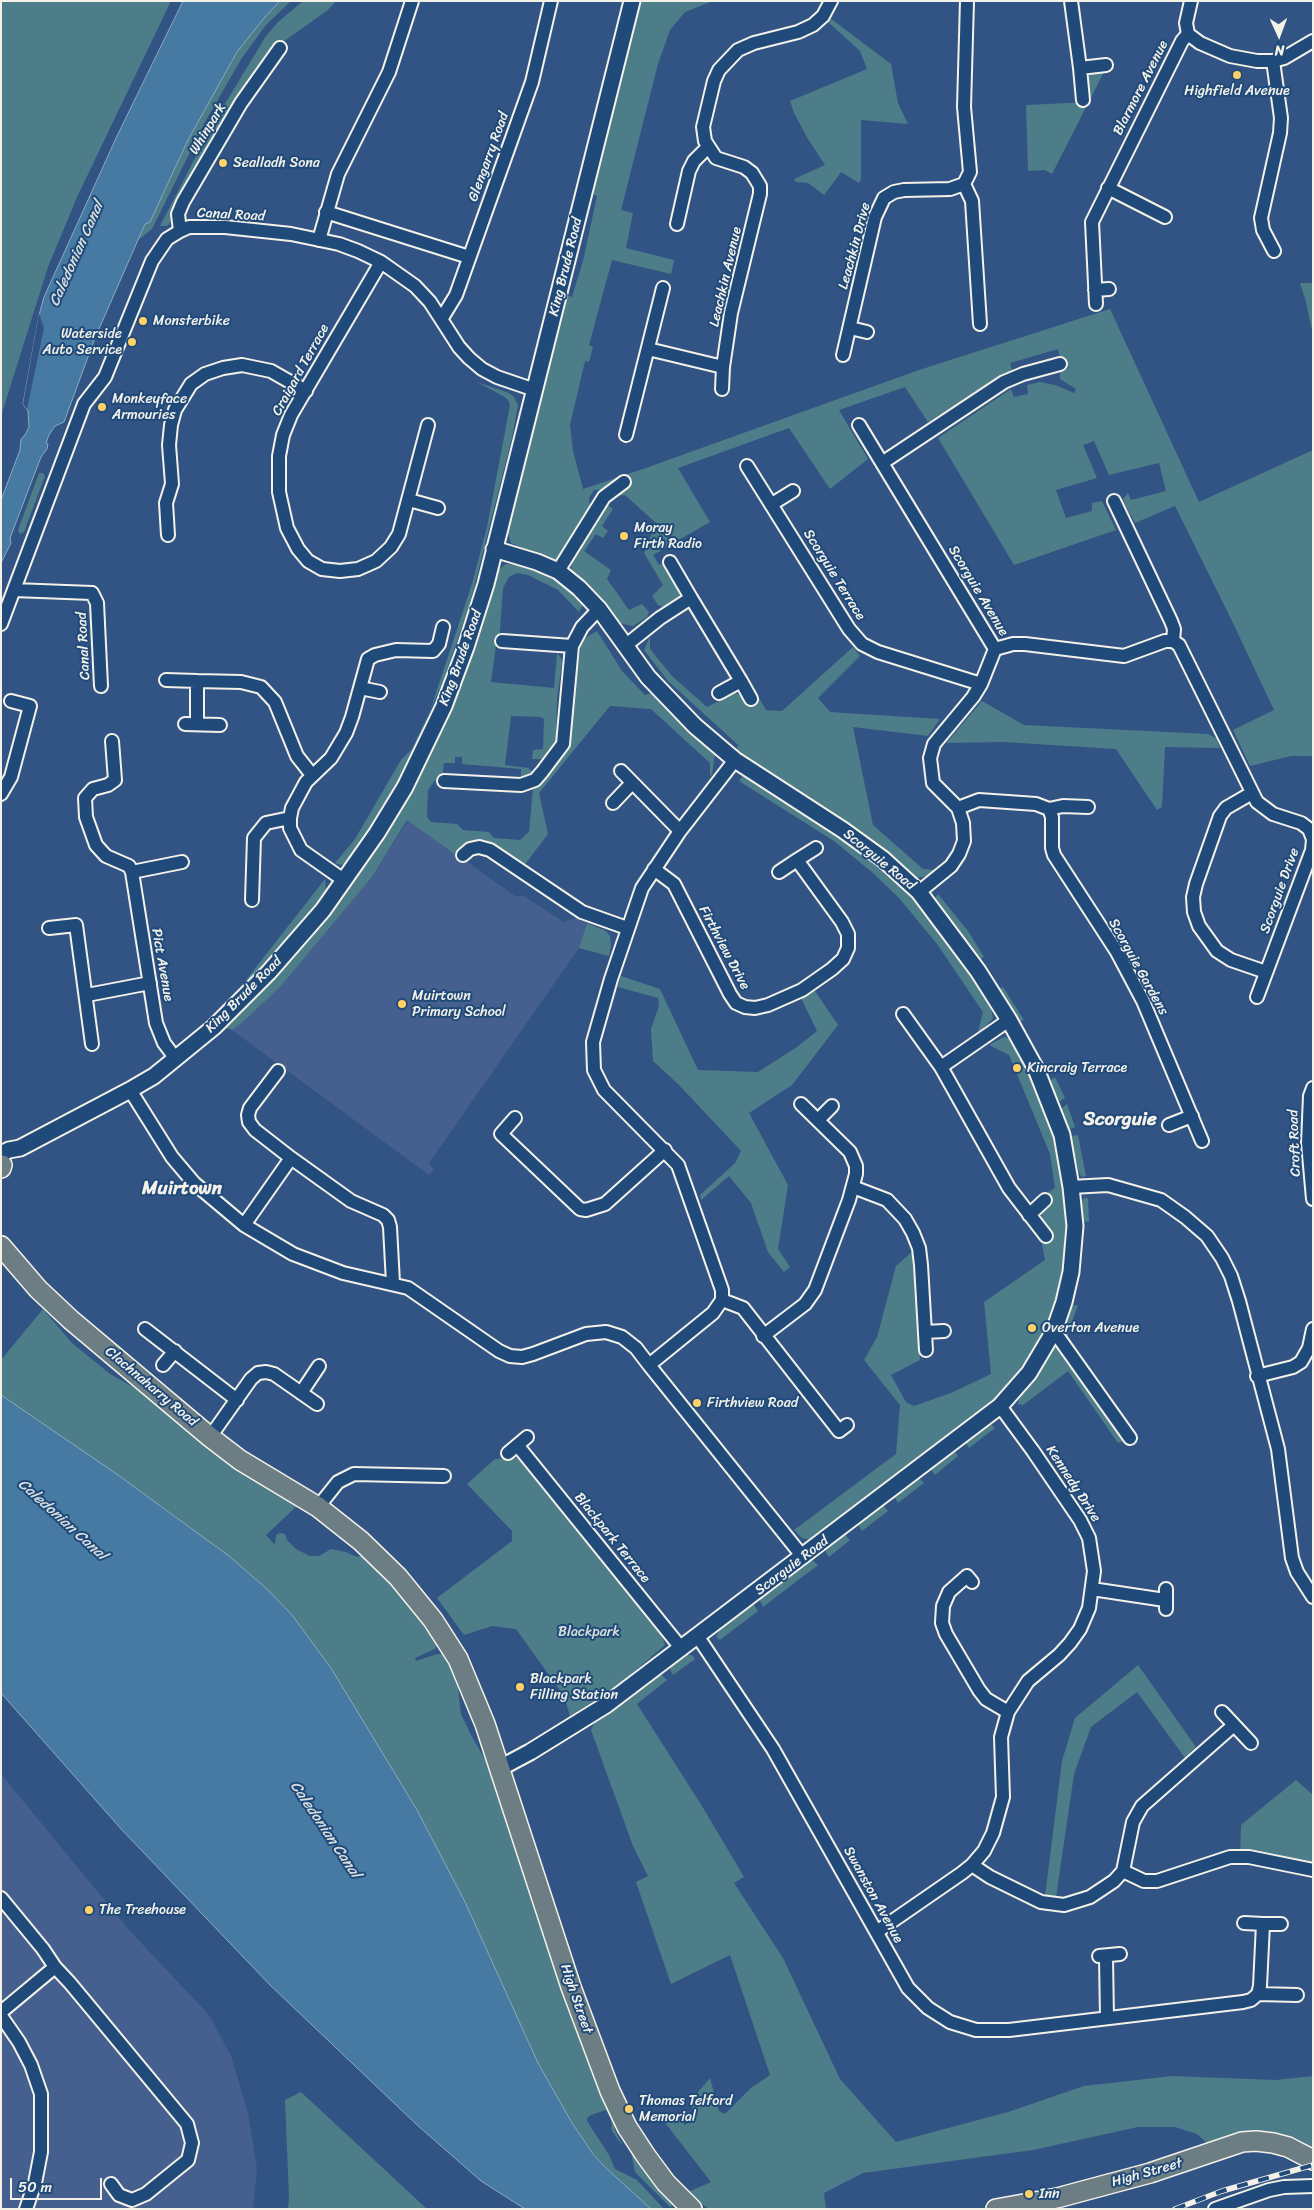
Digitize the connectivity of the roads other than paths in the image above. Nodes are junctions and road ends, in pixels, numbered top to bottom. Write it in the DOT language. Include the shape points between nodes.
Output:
graph roads {
  1 [pos="412,1"];
  2 [pos="551,1"];
  3 [pos="632,1"];
  4 [pos="831,1"];
  5 [pos="967,1"];
  6 [pos="1071,1"];
  7 [pos="1191,1"];
  8 [pos="1188,34"];
  9 [pos="1313,41"];
  10 [pos="280,48"];
  11 [pos="1273,61"];
  12 [pos="1106,65"];
  13 [pos="1080,68"];
  14 [pos="1083,100"];
  15 [pos="708,147"];
  16 [pos="964,184"];
  17 [pos="1108,188"];
  18 [pos="326,212"];
  19 [pos="1148,223"];
  20 [pos="677,224"];
  21 [pos="180,231"];
  22 [pos="318,240"];
  23 [pos="1274,251"];
  24 [pos="469,257"];
  25 [pos="381,262"];
  26 [pos="663,288"];
  27 [pos="1109,289"];
  28 [pos="1095,290"];
  29 [pos="1096,304"];
  30 [pos="442,318"];
  31 [pos="980,324"];
  32 [pos="850,328"];
  33 [pos="867,332"];
  34 [pos="648,349"];
  35 [pos="843,355"];
  36 [pos="1060,364"];
  37 [pos="723,367"];
  38 [pos="722,389"];
  39 [pos="535,390"];
  40 [pos="306,391"];
  41 [pos="428,425"];
  42 [pos="859,425"];
  43 [pos="626,435"];
  44 [pos="882,463"];
  45 [pos="747,466"];
  46 [pos="624,482"];
  47 [pos="793,491"];
  48 [pos="409,500"];
  49 [pos="1114,501"];
  50 [pos="772,504"];
  51 [pos="438,508"];
  52 [pos="168,535"];
  53 [pos="494,549"];
  54 [pos="670,562"];
  55 [pos="558,571"];
  56 [pos="14,590"];
  57 [pos="692,598"];
  58 [pos="599,609"];
  59 [pos="1,624"];
  60 [pos="443,628"];
  61 [pos="502,641"];
  62 [pos="1173,641"];
  63 [pos="572,646"];
  64 [pos="625,646"];
  65 [pos="995,649"];
  66 [pos="166,680"];
  67 [pos="197,681"];
  68 [pos="741,681"];
  69 [pos="981,684"];
  70 [pos="101,686"];
  71 [pos="360,688"];
  72 [pos="380,692"];
  73 [pos="719,693"];
  74 [pos="751,699"];
  75 [pos="11,701"];
  76 [pos="220,724"];
  77 [pos="112,741"];
  78 [pos="736,760"];
  79 [pos="621,771"];
  80 [pos="312,774"];
  81 [pos="444,781"];
  82 [pos="632,783"];
  83 [pos="1252,793"];
  84 [pos="1,794"];
  85 [pos="613,803"];
  86 [pos="1088,807"];
  87 [pos="958,808"];
  88 [pos="1049,810"];
  89 [pos="290,818"];
  90 [pos="680,831"];
  91 [pos="816,848"];
  92 [pos="463,855"];
  93 [pos="797,860"];
  94 [pos="182,862"];
  95 [pos="654,869"];
  96 [pos="132,872"];
  97 [pos="779,872"];
  98 [pos="345,881"];
  99 [pos="919,892"];
  100 [pos="252,900"];
  101 [pos="49,928"];
  102 [pos="628,928"];
  103 [pos="1266,972"];
  104 [pos="150,983"];
  105 [pos="86,995"];
  106 [pos="1257,997"];
  107 [pos="903,1014"];
  108 [pos="1010,1020"];
  109 [pos="92,1044"];
  110 [pos="176,1058"];
  111 [pos="941,1067"];
  112 [pos="278,1071"];
  113 [pos="1313,1088"];
  114 [pos="130,1090"];
  115 [pos="801,1104"];
  116 [pos="832,1106"];
  117 [pos="1192,1116"];
  118 [pos="515,1118"];
  119 [pos="818,1120"];
  120 [pos="1169,1125"];
  121 [pos="1202,1140"];
  122 [pos="665,1150"];
  123 [pos="291,1158"];
  124 [pos="2,1163"];
  125 [pos="853,1187"];
  126 [pos="1071,1187"];
  127 [pos="1313,1198"];
  128 [pos="1044,1200"];
  129 [pos="1028,1215"];
  130 [pos="244,1225"];
  131 [pos="1046,1236"];
  132 [pos="1,1246"];
  133 [pos="393,1283"];
  134 [pos="722,1300"];
  135 [pos="145,1329"];
  136 [pos="1313,1329"];
  137 [pos="944,1331"];
  138 [pos="1054,1331"];
  139 [pos="925,1332"];
  140 [pos="763,1336"];
  141 [pos="926,1350"];
  142 [pos="175,1351"];
  143 [pos="163,1365"];
  144 [pos="650,1365"];
  145 [pos="319,1366"];
  146 [pos="1257,1376"];
  147 [pos="301,1393"];
  148 [pos="237,1400"];
  149 [pos="317,1404"];
  150 [pos="1000,1406"];
  151 [pos="847,1425"];
  152 [pos="527,1436"];
  153 [pos="210,1437"];
  154 [pos="1130,1438"];
  155 [pos="444,1476"];
  156 [pos="318,1507"];
  157 [pos="803,1557"];
  158 [pos="972,1582"];
  159 [pos="1092,1589"];
  160 [pos="1313,1597"];
  161 [pos="1166,1599"];
  162 [pos="698,1637"];
  163 [pos="682,1649"];
  164 [pos="1008,1712"];
  165 [pos="1222,1712"];
  166 [pos="1234,1725"];
  167 [pos="1251,1743"];
  168 [pos="500,1768"];
  169 [pos="972,1865"];
  170 [pos="1313,1870"];
  171 [pos="1123,1871"];
  172 [pos="1,1898"];
  173 [pos="1244,1923"];
  174 [pos="1263,1924"];
  175 [pos="1281,1924"];
  176 [pos="878,1931"];
  177 [pos="1120,1954"];
  178 [pos="55,1967"];
  179 [pos="1258,1994"];
  180 [pos="1297,1995"];
  181 [pos="1,2012"];
  182 [pos="1,2016"];
  183 [pos="1106,2018"];
  184 [pos="1313,2160"];
  185 [pos="111,2184"];
  186 [pos="1313,2186"];
  187 [pos="26,2209"];
  188 [pos="692,2209"];
  189 [pos="996,2209"];
  190 [pos="1215,2209"];
  1 -- 18 [label="street" via="389,72 338,174"];
  2 -- 24 [label="street, Glengarry Road" via="532,82"];
  3 -- 39 [label="street, King Brude Road"];
  4 -- 15 [label="street" via="824,16 813,26 754,43 738,50 727,60 714,80 705,118 703,135"];
  5 -- 16 [label="street" via="964,107 970,172"];
  6 -- 13 [label="street"];
  7 -- 8 [label="street, Blarmore Avenue" via="1186,22"];
  8 -- 11 [label="street" via="1200,43 1235,58"];
  8 -- 17 [label="street, Blarmore Avenue"];
  9 -- 11 [label="street"];
  10 -- 21 [label="street, Whinpark" via="241,103 183,202 178,214"];
  11 -- 23 [label="street" via="1282,118 1261,218 1263,230"];
  12 -- 13 [label="street"];
  13 -- 14 [label="street"];
  15 -- 20 [label="street" via="689,171"];
  15 -- 37 [label="street, Leachkin Avenue" via="716,158 744,167 760,186 733,305"];
  16 -- 31 [label="street" via="972,201"];
  16 -- 32 [label="street, Leachkin Drive" via="950,189 904,190 884,198 875,217"];
  17 -- 19 [label="street" via="1159,214"];
  17 -- 28 [label="street, Blarmore Avenue" via="1092,222"];
  18 -- 22 [label="street"];
  18 -- 24 [label="street"];
  21 -- 22 [label="street, Canal Road" via="189,227 226,227"];
  21 -- 56 [label="street, Canal Road" via="166,239 152,261 105,377 84,404"];
  22 -- 25 [label="street, Canal Road" via="358,251"];
  24 -- 30 [label="street, Glengarry Road" via="456,294"];
  25 -- 30 [label="street, Canal Road" via="415,286"];
  25 -- 40 [label="street, Craigard Terrace"];
  26 -- 34 [label="street"];
  27 -- 28 [label="street"];
  28 -- 29 [label="street, Blarmore Avenue"];
  30 -- 39 [label="street, Canal Road" via="459,347 482,369"];
  32 -- 33 [label="street"];
  32 -- 35 [label="street, Leachkin Drive"];
  34 -- 37 [label="street"];
  34 -- 43 [label="street"];
  36 -- 44 [label="street" via="1004,382"];
  37 -- 38 [label="street"];
  39 -- 53 [label="street, King Brude Road"];
  40 -- 48 [label="street, Craigard Terrace" via="283,435 278,475 288,528 308,561 322,569 340,571 358,569 376,561 399,534"];
  40 -- 52 [label="street" via="272,371 242,365 214,371 191,384 175,410 171,425 172,484 166,503"];
  41 -- 48 [label="street, Craigard Terrace"];
  42 -- 44 [label="street, Scorguie Avenue"];
  44 -- 65 [label="street, Scorguie Avenue"];
  45 -- 50 [label="street, Scorguie Terrace"];
  46 -- 55 [label="street" via="604,497"];
  47 -- 50 [label="street"];
  48 -- 51 [label="street"];
  49 -- 62 [label="street, Scorguie Drive" via="1171,621"];
  50 -- 69 [label="street, Scorguie Terrace" via="849,629 862,644"];
  53 -- 55 [label="street, Scorguie Road"];
  53 -- 98 [label="street, King Brude Road" via="476,616 444,706 394,807"];
  54 -- 57 [label="street"];
  55 -- 58 [label="street, Scorguie Road"];
  56 -- 59 [label="street, Canal Road"];
  56 -- 70 [label="street, Canal Road" via="92,593 97,603"];
  57 -- 64 [label="street"];
  57 -- 68 [label="street"];
  58 -- 63 [label="street" via="582,626"];
  58 -- 64 [label="street, Scorguie Road"];
  60 -- 71 [label="street" via="439,644 433,651 396,650 375,654 368,659"];
  61 -- 63 [label="street"];
  62 -- 65 [label="street" via="1157,643 1124,656 1024,644"];
  62 -- 83 [label="street, Scorguie Drive" via="1184,653"];
  63 -- 81 [label="street" via="563,744 535,780 521,785"];
  64 -- 78 [label="street, Scorguie Road" via="671,702"];
  65 -- 69 [label="street, Scorguie Avenue"];
  66 -- 67 [label="street"];
  67 -- 76 [label="street" via="191,724"];
  67 -- 80 [label="street" via="241,682 261,687 275,702 297,756"];
  68 -- 73 [label="street"];
  68 -- 74 [label="street"];
  69 -- 87 [label="street, Scorguie Avenue" via="941,733 930,758 933,783"];
  71 -- 72 [label="street"];
  71 -- 80 [label="street" via="338,748 323,767"];
  75 -- 84 [label="street" via="30,706 11,777"];
  77 -- 96 [label="street" via="116,775 108,785 94,789 85,798 86,817 96,845 106,856 129,866"];
  78 -- 90 [label="street"];
  78 -- 99 [label="street, Scorguie Road" via="883,859"];
  79 -- 82 [label="street"];
  80 -- 89 [label="street" via="301,790"];
  82 -- 85 [label="street"];
  82 -- 90 [label="street"];
  83 -- 103 [label="street, Scorguie Drive" via="1257,802 1273,814 1301,823 1309,829 1312,838 1312,850"];
  83 -- 103 [label="street" via="1226,808 1220,816 1196,884 1194,912 1199,926 1217,951 1231,960"];
  86 -- 88 [label="street" via="1063,806"];
  87 -- 88 [label="street" via="979,800 1036,804"];
  87 -- 99 [label="street" via="964,841 959,854 951,866"];
  88 -- 117 [label="street, Scorguie Gardens" via="1054,854 1117,952 1143,1001"];
  89 -- 98 [label="street" via="290,828 301,850"];
  89 -- 100 [label="street" via="266,823 254,838 246,865"];
  90 -- 95 [label="street"];
  91 -- 93 [label="street"];
  92 -- 102 [label="street" via="470,849 490,850 582,912"];
  93 -- 95 [label="street, Firthview Drive" via="842,922 848,934 848,948 843,959 802,990 755,1008 736,1003 674,884"];
  93 -- 97 [label="street"];
  94 -- 96 [label="street"];
  95 -- 102 [label="street" via="642,888"];
  96 -- 104 [label="street, Pict Avenue"];
  98 -- 110 [label="street, King Brude Road" via="269,972 214,1027"];
  99 -- 108 [label="street, Scorguie Road"];
  101 -- 105 [label="street" via="76,925"];
  102 -- 122 [label="street" via="596,1028 594,1070 604,1090"];
  103 -- 106 [label="street, Scorguie Drive"];
  104 -- 105 [label="street"];
  104 -- 110 [label="street, Pict Avenue" via="159,1034"];
  105 -- 109 [label="street"];
  107 -- 111 [label="street"];
  108 -- 111 [label="street"];
  108 -- 126 [label="street, Scorguie Road" via="1056,1114"];
  110 -- 114 [label="street, King Brude Road"];
  111 -- 129 [label="street" via="1009,1188"];
  112 -- 123 [label="street" via="250,1108 249,1122"];
  113 -- 127 [label="street, Croft Road" via="1308,1143"];
  114 -- 124 [label="street, King Brude Road" via="20,1148 14,1157"];
  114 -- 130 [label="street" via="168,1150 194,1183"];
  115 -- 119 [label="street"];
  116 -- 119 [label="street"];
  117 -- 120 [label="street"];
  117 -- 121 [label="street, Scorguie Gardens"];
  118 -- 122 [label="street" via="501,1134 580,1209 605,1204"];
  119 -- 125 [label="street" via="843,1143 854,1159 856,1174"];
  122 -- 134 [label="street" via="684,1176 720,1280"];
  123 -- 130 [label="street"];
  123 -- 133 [label="street" via="351,1201 388,1220"];
  125 -- 139 [label="street" via="887,1200 905,1219 913,1234 919,1248"];
  125 -- 140 [label="street" via="815,1290 805,1304"];
  126 -- 138 [label="street, Scorguie Road" via="1074,1250 1064,1302"];
  126 -- 146 [label="street" via="1108,1184 1161,1200 1207,1236 1231,1276"];
  128 -- 129 [label="street"];
  129 -- 131 [label="street"];
  130 -- 133 [label="street" via="276,1245 318,1264 343,1273"];
  132 -- 153 [label="main road, Clachnaharry Road" via="71,1320"];
  133 -- 144 [label="street" via="408,1288 510,1356 522,1357 586,1334 606,1332 622,1337"];
  134 -- 140 [label="street" via="742,1308"];
  134 -- 144 [label="street" via="713,1313"];
  135 -- 142 [label="street"];
  136 -- 146 [label="street" via="1301,1362"];
  137 -- 139 [label="street"];
  138 -- 150 [label="street, Scorguie Road" via="1029,1373"];
  138 -- 154 [label="street"];
  139 -- 141 [label="street"];
  140 -- 151 [label="street" via="839,1431"];
  142 -- 143 [label="street"];
  142 -- 148 [label="street"];
  144 -- 157 [label="street"];
  145 -- 147 [label="street"];
  146 -- 160 [label="street" via="1278,1449 1292,1558"];
  147 -- 148 [label="street" via="266,1372 251,1379"];
  147 -- 149 [label="street"];
  148 -- 153 [label="street"];
  150 -- 157 [label="street, Scorguie Road"];
  150 -- 159 [label="street, Kennedy Drive" via="1080,1520 1094,1557"];
  152 -- 163 [label="street, Blackpark Terrace" via="513,1449"];
  153 -- 156 [label="main road, Clachnaharry Road" via="240,1460"];
  155 -- 156 [label="street" via="354,1474 338,1482"];
  156 -- 168 [label="main road, Clachnaharry Road" via="380,1559 422,1605 444,1636 474,1696"];
  157 -- 162 [label="street, Scorguie Road"];
  158 -- 164 [label="street" via="967,1576 949,1592 943,1606 942,1623 979,1690"];
  159 -- 161 [label="street"];
  159 -- 164 [label="street, Kennedy Drive" via="1089,1608 1080,1629 1059,1656 1028,1681"];
  162 -- 163 [label="street, Scorguie Road"];
  162 -- 176 [label="street, Swanston Avenue" via="773,1749"];
  163 -- 168 [label="street, Scorguie Road" via="606,1705"];
  164 -- 169 [label="street, Kennedy Drive" via="1001,1737 1003,1798 999,1816 984,1851"];
  165 -- 166 [label="street"];
  166 -- 167 [label="street"];
  166 -- 171 [label="street" via="1142,1806 1136,1814"];
  168 -- 188 [label="main road, High Street" via="574,1996 610,2091 627,2127 646,2156 666,2183"];
  169 -- 171 [label="street" via="1023,1894 1054,1905 1075,1903 1090,1897"];
  169 -- 176 [label="street, Kennedy Drive"];
  170 -- 171 [label="street" via="1249,1857 1230,1857 1157,1881 1144,1881"];
  172 -- 178 [label="street"];
  173 -- 174 [label="street"];
  174 -- 175 [label="street"];
  174 -- 179 [label="street"];
  176 -- 183 [label="street, Swanston Avenue" via="908,1988 928,2008 950,2022 976,2030 1009,2030"];
  177 -- 183 [label="street" via="1102,1957"];
  178 -- 181 [label="street"];
  178 -- 185 [label="street" via="187,2124 192,2143 188,2160 146,2194 132,2200 118,2195"];
  179 -- 180 [label="street, Swanston Avenue"];
  179 -- 183 [label="street, Swanston Avenue" via="1243,2002"];
  182 -- 187 [label="street" via="31,2064 41,2094 41,2152"];
  184 -- 189 [label="main road, High Street" via="1273,2143 1242,2142 1158,2171 1066,2196"];
  186 -- 190 [label="street" via="1284,2186"];
}
